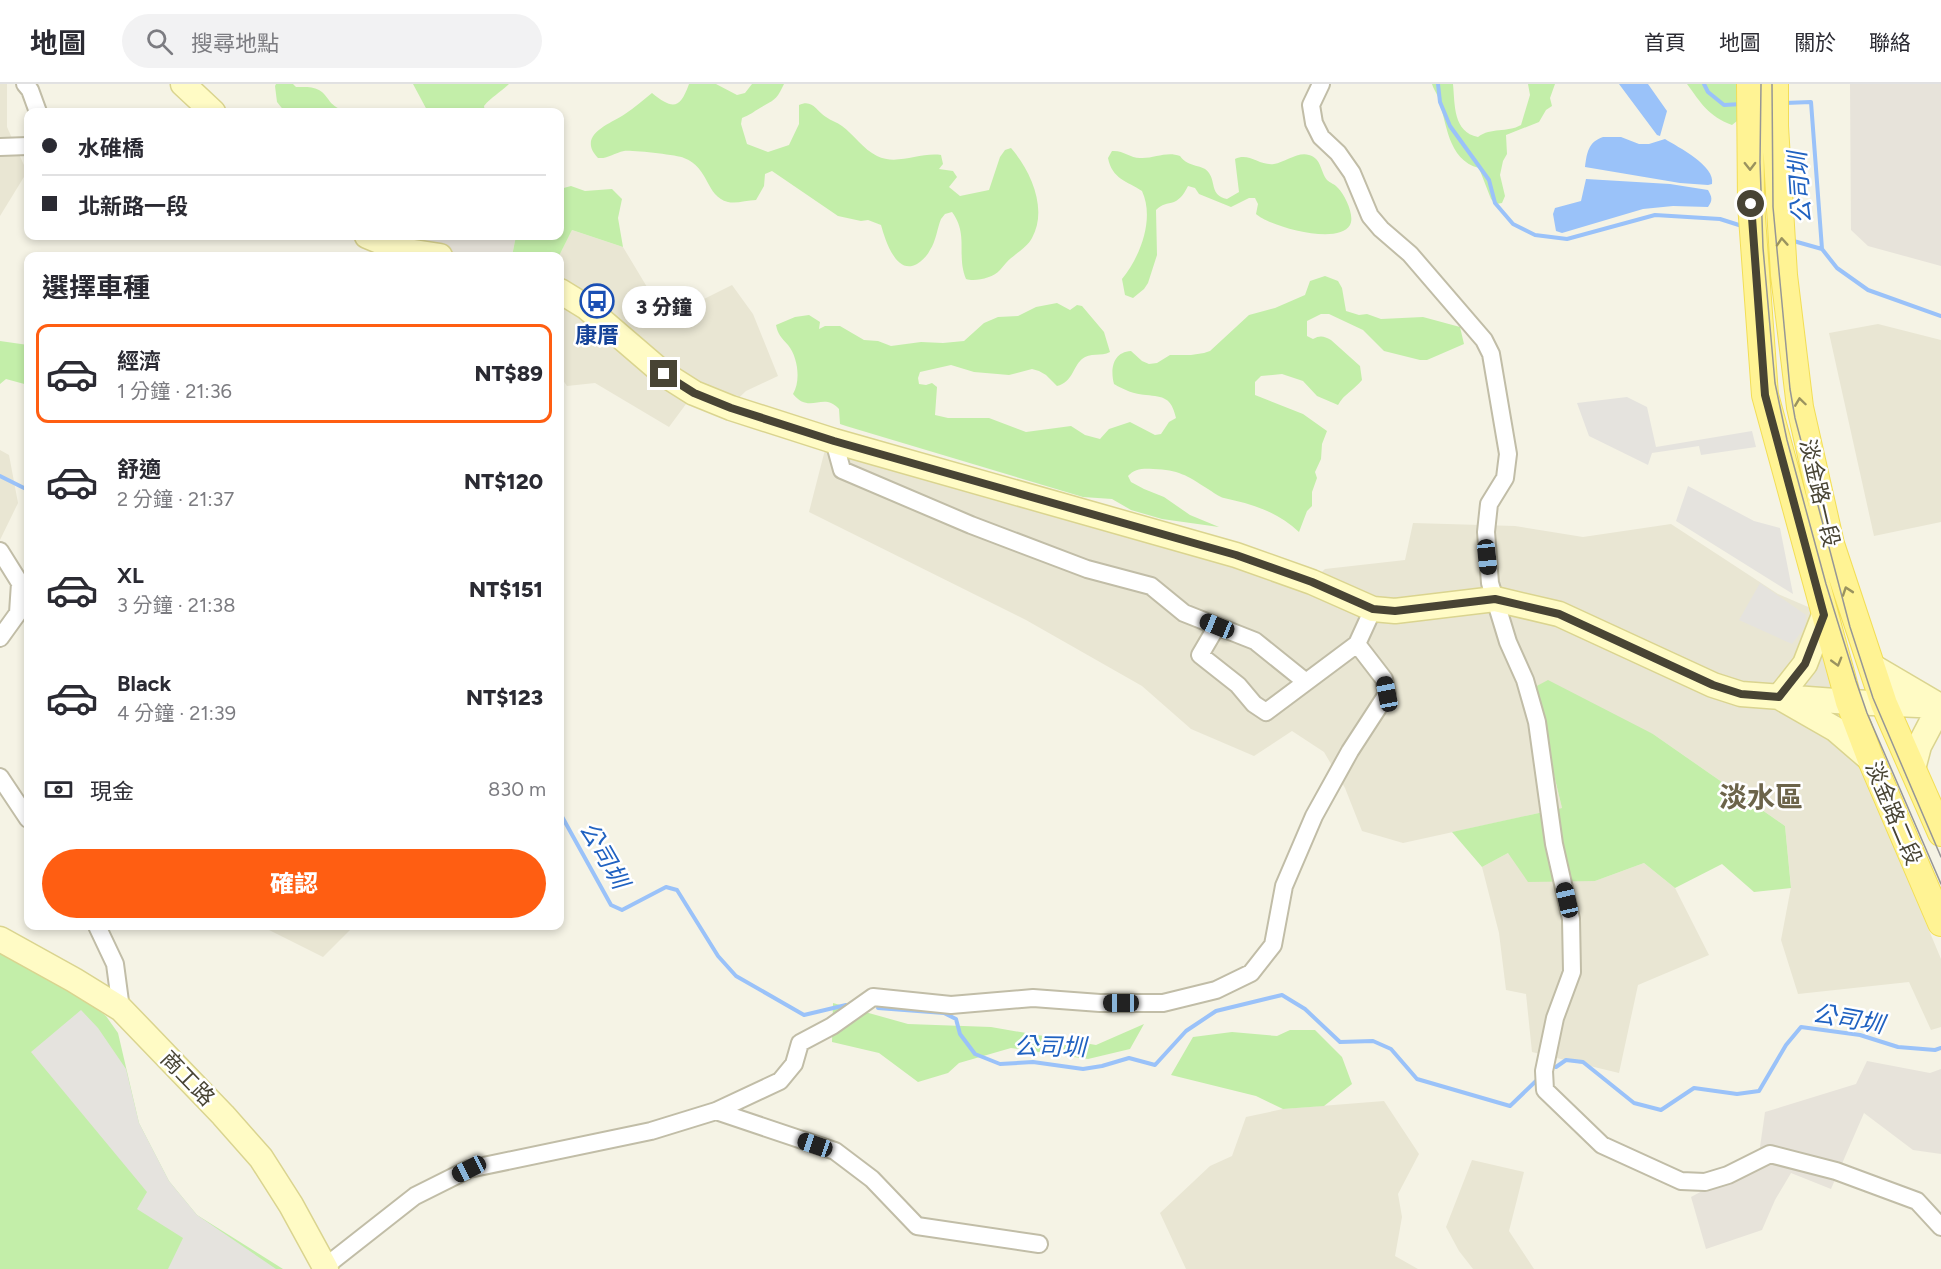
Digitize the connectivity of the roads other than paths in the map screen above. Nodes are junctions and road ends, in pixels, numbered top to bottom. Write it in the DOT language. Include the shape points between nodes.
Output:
graph roads {
  1 [pos="25,84"];
  2 [pos="183,84"];
  3 [pos="1321,84"];
  4 [pos="1750,84"];
  5 [pos="1775,84"];
  6 [pos="37,108"];
  7 [pos="209,108"];
  8 [pos="24,146"];
  9 [pos="0,147"];
  10 [pos="377,240"];
  11 [pos="414,252"];
  12 [pos="564,293"];
  13 [pos="834,441"];
  14 [pos="0,551"];
  15 [pos="1495,599"];
  16 [pos="1373,609"];
  17 [pos="1824,615"];
  18 [pos="1217,626"];
  19 [pos="0,638"];
  20 [pos="1357,644"];
  21 [pos="1872,666"];
  22 [pos="1306,682"];
  23 [pos="1779,697"];
  24 [pos="1849,702"];
  25 [pos="1884,704"];
  26 [pos="1941,706"];
  27 [pos="1871,760"];
  28 [pos="1913,769"];
  29 [pos="0,777"];
  30 [pos="24,813"];
  31 [pos="1941,833"];
  32 [pos="1941,923"];
  33 [pos="99,930"];
  34 [pos="0,939"];
  35 [pos="122,1009"];
  36 [pos="716,1111"];
  37 [pos="1941,1227"];
  38 [pos="1039,1244"];
  39 [pos="324,1268"];
  1 -- 6 [label="street"];
  2 -- 7 [label="main road"];
  3 -- 15 [label="street" via="1311,105 1314,123 1352,173 1370,216 1410,254 1484,340 1491,354 1508,454 1505,478 1489,504 1485,532"];
  4 -- 17 [label="main road, 淡金路一段, one-way" via="1751,204 1765,395"];
  21 -- 5 [label="main road, 淡金路一段, one-way" via="1831,543 1800,407 1784,275"];
  8 -- 9 [label="street"];
  10 -- 11 [label="main road"];
  12 -- 13 [label="main road" via="586,307 664,374 694,393"];
  13 -- 16 [label="main road" via="1236,555"];
  13 -- 18 [label="street" via="842,470 1077,565 1151,586 1184,613"];
  14 -- 19 [label="street" via="20,583 18,613"];
  15 -- 16 [label="main road" via="1395,611"];
  15 -- 23 [label="main road" via="1559,614 1713,685 1741,694"];
  15 -- 37 [label="street" via="1537,722 1554,844 1571,919 1572,972 1555,1018 1544,1071 1545,1090 1602,1145 1681,1181 1705,1182 1770,1154 1836,1171 1917,1201"];
  16 -- 20 [label="street"];
  17 -- 23 [label="main road" via="1805,664"];
  17 -- 24 [label="main road, 淡金路一段, one-way"];
  18 -- 22 [label="street" via="1255,641"];
  18 -- 22 [label="street" via="1200,655 1266,712"];
  20 -- 22 [label="street"];
  20 -- 36 [label="street" via="1384,679 1387,694 1314,816 1284,886 1273,945 1251,973 1216,990 1163,1003 1034,998 951,1005 873,997 800,1043 795,1064 780,1081"];
  21 -- 25 [label="main road, 淡金路一段"];
  21 -- 26 [label="main road"];
  23 -- 24 [label="main road"];
  23 -- 27 [label="main road" via="1835,729"];
  24 -- 25 [label="main road"];
  24 -- 27 [label="main road, 淡金路二段"];
  25 -- 26 [label="main road"];
  25 -- 28 [label="main road, 淡金路二段"];
  26 -- 28 [label="main road" via="1919,746"];
  27 -- 32 [label="main road, 淡金路二段"];
  28 -- 31 [label="main road, 淡金路二段"];
  29 -- 30 [label="street"];
  33 -- 35 [label="street" via="115,964"];
  34 -- 35 [label="main road, 商工路"];
  35 -- 39 [label="main road, 商工路" via="261,1158"];
  36 -- 38 [label="street" via="835,1152 872,1179 917,1226"];
  36 -- 39 [label="street" via="651,1131 469,1169 415,1196"];
}
